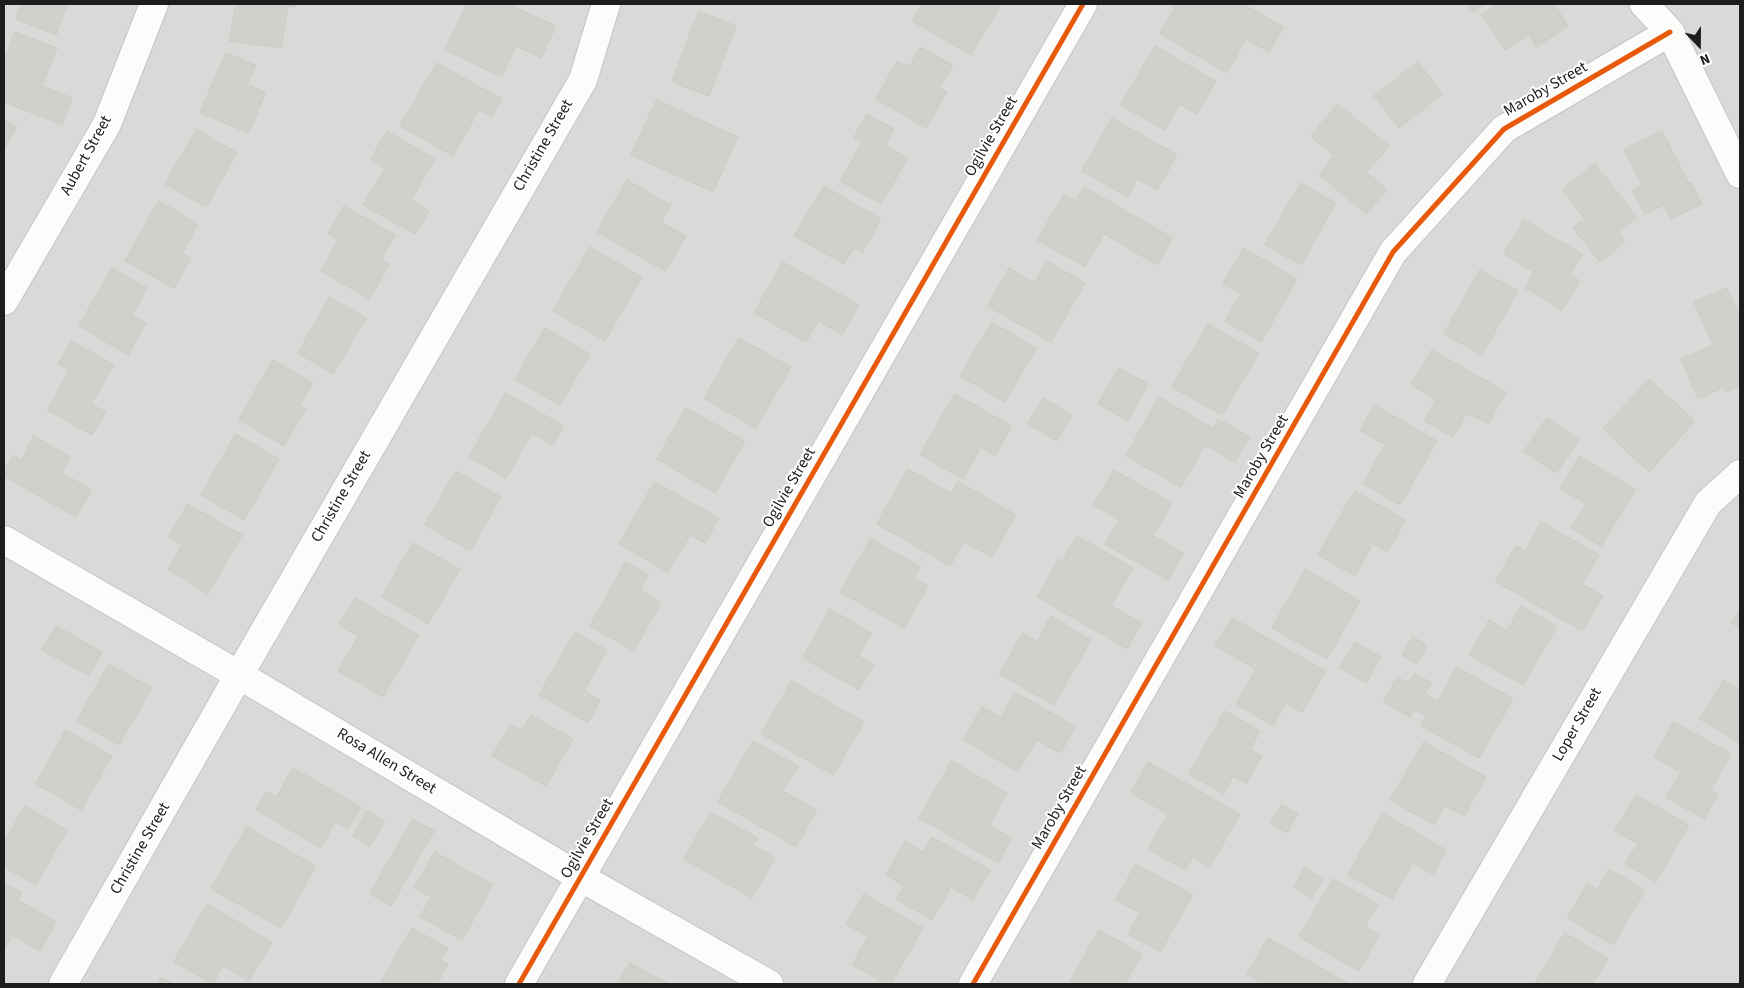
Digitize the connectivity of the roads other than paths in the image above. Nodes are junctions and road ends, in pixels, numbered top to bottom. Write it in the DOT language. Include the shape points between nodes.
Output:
graph roads {
  1 [pos="154,4"];
  2 [pos="606,4"];
  3 [pos="1083,4"];
  4 [pos="1644,4"];
  5 [pos="1670,32"];
  6 [pos="1740,174"];
  7 [pos="4,301"];
  8 [pos="1740,474"];
  9 [pos="4,540"];
  10 [pos="238,675"];
  11 [pos="580,877"];
  12 [pos="63,984"];
  13 [pos="519,984"];
  14 [pos="769,984"];
  15 [pos="973,984"];
  16 [pos="1427,984"];
  1 -- 7 [label="street, Aubert Street" via="107,124"];
  2 -- 10 [label="street, Christine Street" via="582,80"];
  3 -- 11 [label="street, Ogilvie Street"];
  4 -- 5 [label="street"];
  5 -- 6 [label="street"];
  5 -- 15 [label="street, Maroby Street" via="1504,129 1393,252"];
  8 -- 16 [label="street, Loper Street" via="1708,503"];
  9 -- 10 [label="street, Rosa Allen Street"];
  10 -- 11 [label="street, Rosa Allen Street"];
  10 -- 12 [label="street, Christine Street"];
  11 -- 13 [label="street, Ogilvie Street"];
  11 -- 14 [label="street, Rosa Allen Street"];
}
